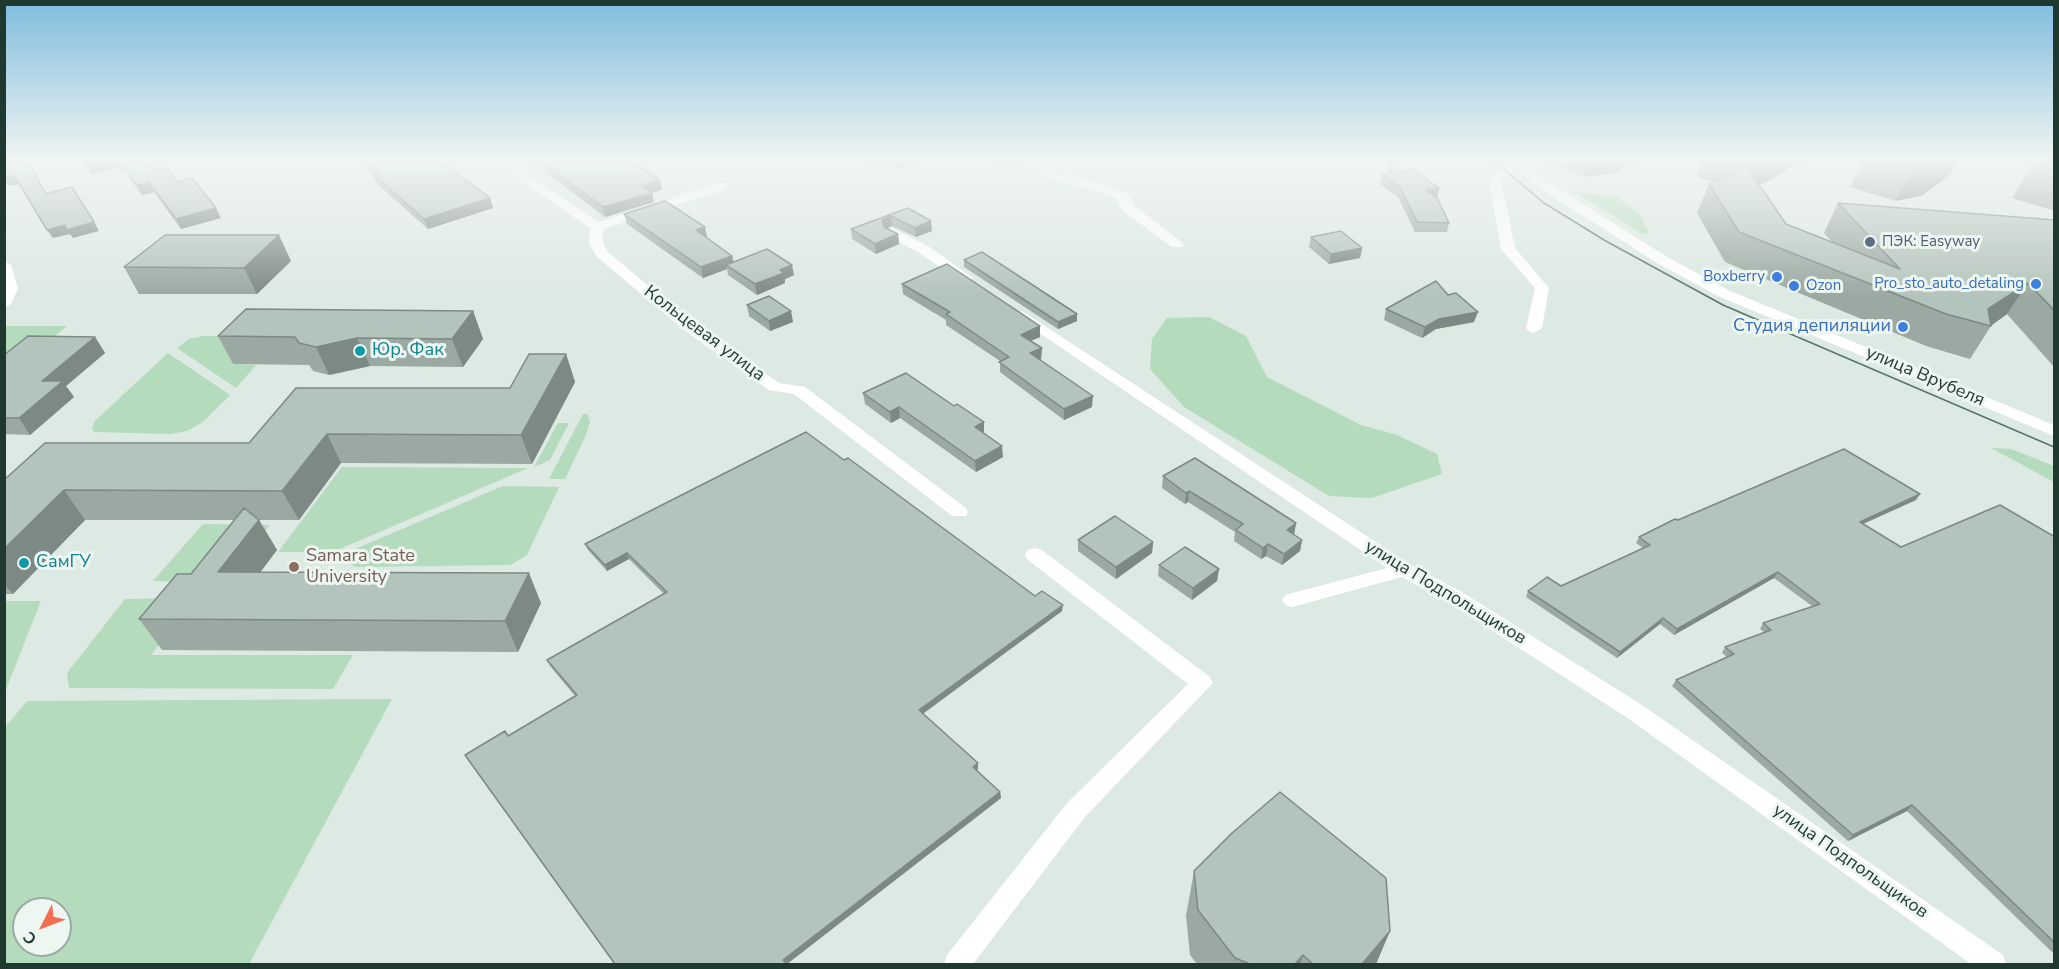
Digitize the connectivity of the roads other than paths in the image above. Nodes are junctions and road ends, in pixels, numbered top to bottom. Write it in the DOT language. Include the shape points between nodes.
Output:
graph roads {
  1 [pos="566,206"];
  2 [pos="661,206"];
  3 [pos="1127,206"];
  4 [pos="1500,206"];
  5 [pos="1576,206"];
  6 [pos="597,227"];
  7 [pos="891,232"];
  8 [pos="1177,244"];
  9 [pos="6,271"];
  10 [pos="982,288"];
  11 [pos="1002,302"];
  12 [pos="4,304"];
  13 [pos="1534,328"];
  14 [pos="2055,432"];
  15 [pos="959,512"];
  16 [pos="1035,555"];
  17 [pos="1404,570"];
  18 [pos="1292,600"];
  19 [pos="957,964"];
  20 [pos="1993,964"];
  1 -- 6 [label="street"];
  2 -- 6 [label="street"];
  3 -- 8 [label="street"];
  4 -- 13 [label="street" via="1508,249 1542,288"];
  5 -- 14 [label="street, улица Врубеля" via="1723,293"];
  6 -- 15 [label="street, Кольцевая улица" via="596,243 602,255 689,327 775,387 799,390"];
  7 -- 10 [label="street"];
  9 -- 12 [label="street" via="11,288"];
  11 -- 17 [label="street, улица Подпольщиков"];
  16 -- 19 [label="street" via="1202,683 1076,810"];
  17 -- 18 [label="street"];
  17 -- 20 [label="street, улица Подпольщиков" via="1453,596 1634,711"];
}
